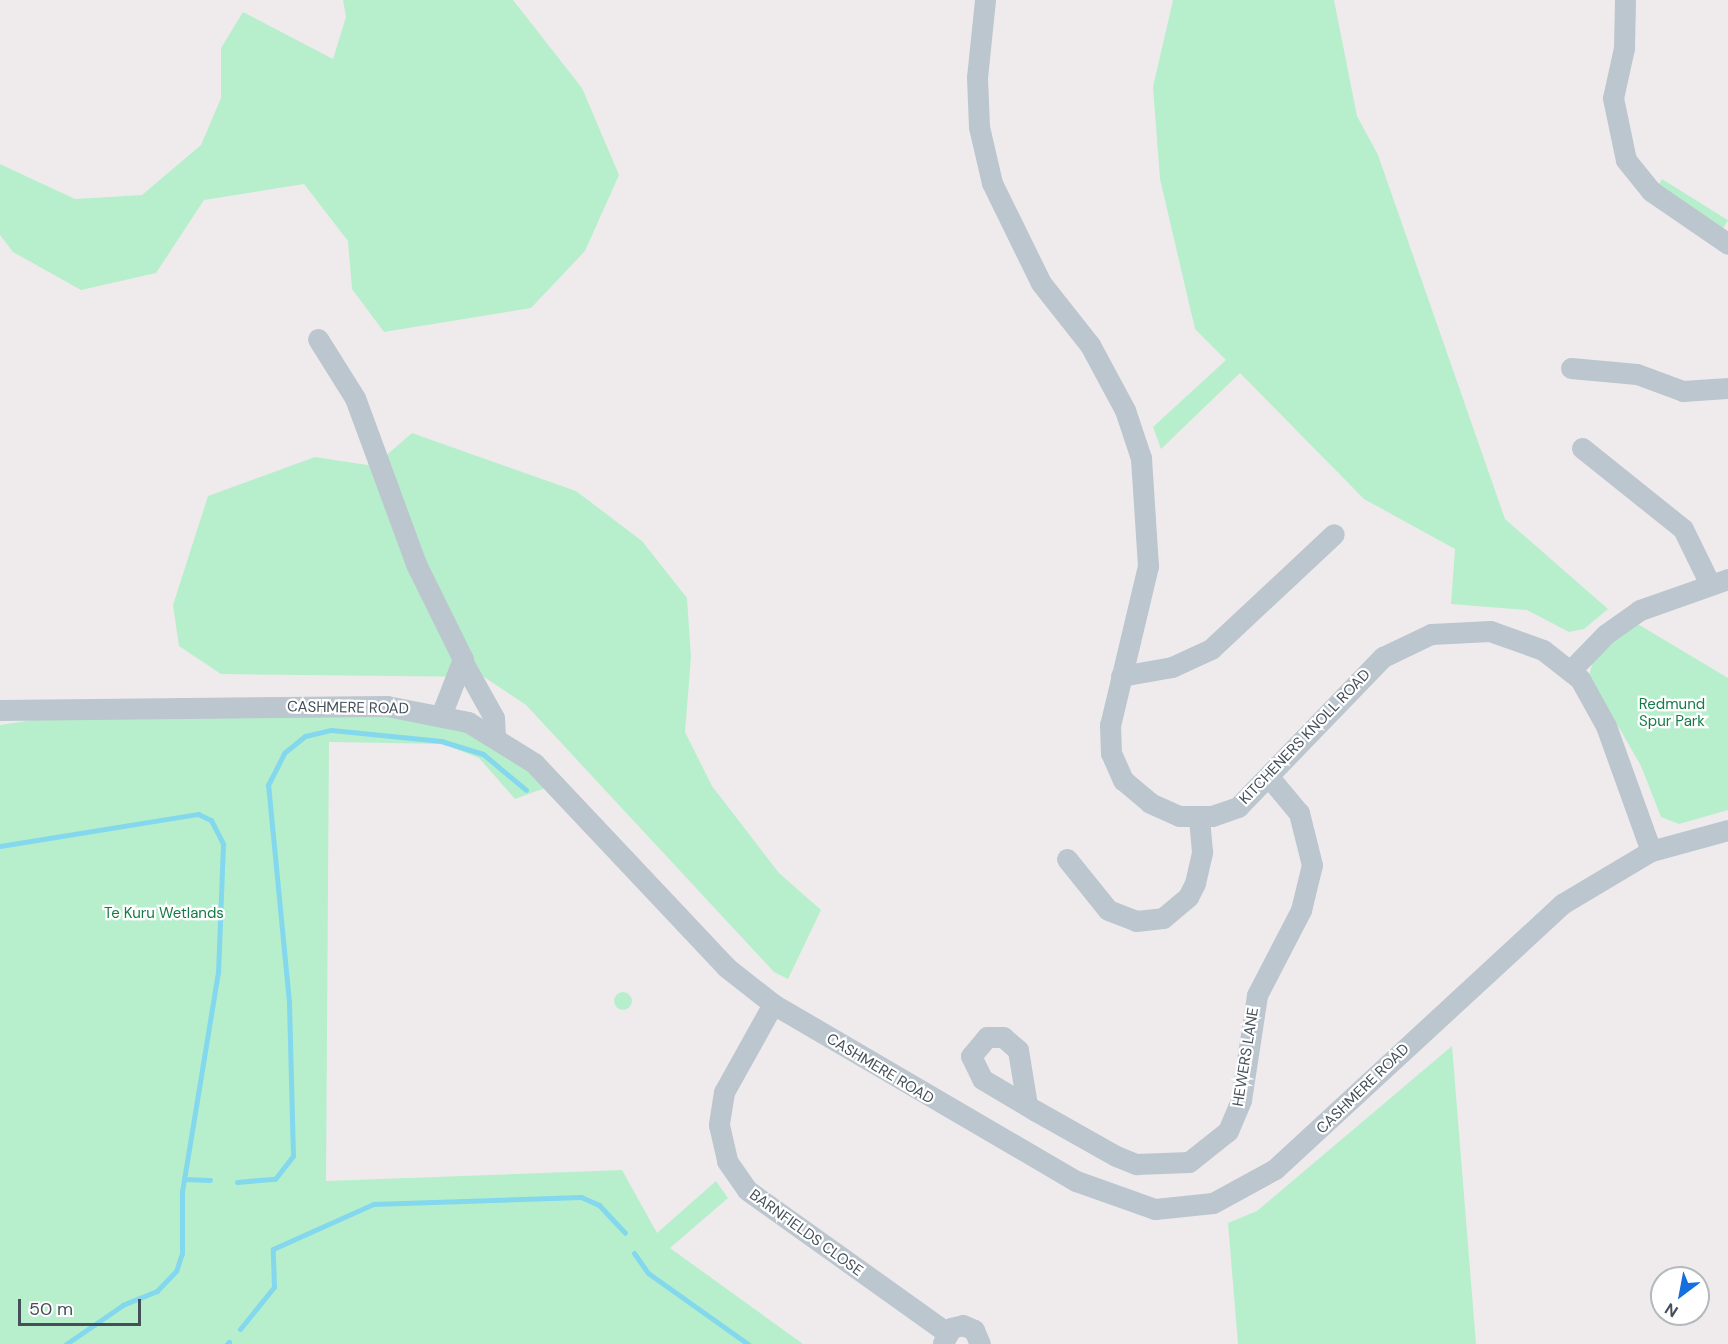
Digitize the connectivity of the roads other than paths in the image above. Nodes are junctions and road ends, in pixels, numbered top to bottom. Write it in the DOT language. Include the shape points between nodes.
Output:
graph roads {
  1 [pos="985,0"];
  2 [pos="1625,0"];
  3 [pos="1728,244"];
  4 [pos="318,339"];
  5 [pos="1570,368"];
  6 [pos="1728,388"];
  7 [pos="1582,448"];
  8 [pos="1334,534"];
  9 [pos="1719,581"];
  10 [pos="464,664"];
  11 [pos="1571,670"];
  12 [pos="1121,676"];
  13 [pos="0,710"];
  14 [pos="441,713"];
  15 [pos="495,735"];
  16 [pos="1269,777"];
  17 [pos="1199,817"];
  18 [pos="1728,830"];
  19 [pos="1651,850"];
  20 [pos="1067,859"];
  21 [pos="773,1004"];
  22 [pos="1026,1105"];
  23 [pos="945,1338"];
  24 [pos="980,1344"];
  1 -- 12 [label="street" via="977,77 980,127 992,183 1041,283 1100,364 1125,410 1141,458 1148,566"];
  2 -- 3 [label="street" via="1624,48 1613,98 1626,160 1651,191"];
  4 -- 10 [label="street" via="355,398 416,564"];
  5 -- 6 [label="street" via="1637,374 1683,391"];
  7 -- 9 [label="street" via="1683,529"];
  8 -- 12 [label="street" via="1211,649 1172,667"];
  9 -- 11 [label="street" via="1662,599 1623,620"];
  10 -- 14 [label="street"];
  10 -- 15 [label="street" via="494,718"];
  11 -- 16 [label="street, KITCHENERS KNOLL ROAD" via="1510,635 1471,630 1431,634 1369,669"];
  11 -- 19 [label="street, KITCHENERS KNOLL ROAD" via="1606,726"];
  12 -- 17 [label="street" via="1110,725 1115,766 1150,803"];
  13 -- 14 [label="street, CASHMERE ROAD" via="387,706"];
  14 -- 15 [label="street, CASHMERE ROAD"];
  15 -- 21 [label="street, CASHMERE ROAD" via="534,763 726,967"];
  16 -- 17 [label="street, KITCHENERS KNOLL ROAD" via="1238,807"];
  16 -- 22 [label="street, HEWERS LANE" via="1299,813 1312,865 1301,910 1257,995 1241,1100 1228,1131 1205,1154 1155,1167 1116,1156"];
  17 -- 20 [label="street" via="1202,852 1195,883 1188,897 1163,918 1136,921 1108,910"];
  18 -- 19 [label="street, CASHMERE ROAD"];
  19 -- 21 [label="street, CASHMERE ROAD" via="1587,886 1538,923 1275,1169 1243,1189 1195,1208 1138,1206 1076,1182"];
  21 -- 23 [label="street, BARNFIELDS CLOSE" via="724,1092 719,1125 727,1161 747,1190"];
  23 -- 24 [label="street, BARNFIELDS CLOSE" via="957,1325 969,1326"];
}
